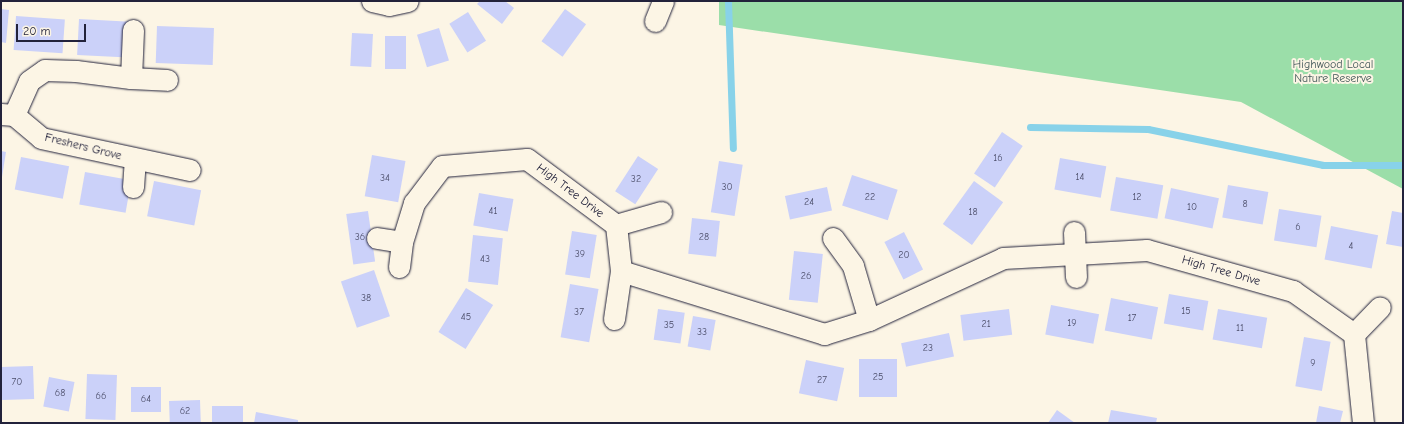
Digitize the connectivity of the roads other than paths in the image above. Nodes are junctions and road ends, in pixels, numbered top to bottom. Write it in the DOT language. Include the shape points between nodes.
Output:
graph roads {
  1 [pos="372,1"];
  2 [pos="408,1"];
  3 [pos="663,1"];
  4 [pos="655,21"];
  5 [pos="133,30"];
  6 [pos="131,78"];
  7 [pos="167,80"];
  8 [pos="7,115"];
  9 [pos="135,159"];
  10 [pos="190,170"];
  11 [pos="133,187"];
  12 [pos="661,212"];
  13 [pos="616,225"];
  14 [pos="1074,232"];
  15 [pos="377,238"];
  16 [pos="833,238"];
  17 [pos="402,242"];
  18 [pos="1074,254"];
  19 [pos="399,267"];
  20 [pos="621,271"];
  21 [pos="1076,277"];
  22 [pos="1380,308"];
  23 [pos="614,319"];
  24 [pos="869,320"];
  25 [pos="1354,334"];
  26 [pos="1363,423"];
  1 -- 2 [label="street" via="389,5"];
  3 -- 4 [label="street"];
  5 -- 6 [label="street"];
  6 -- 7 [label="street, Freshers Grove"];
  6 -- 8 [label="street, Freshers Grove" via="45,70 29,81"];
  8 -- 9 [label="street, Freshers Grove" via="41,138"];
  9 -- 10 [label="street, Freshers Grove"];
  9 -- 11 [label="street, Freshers Grove"];
  12 -- 13 [label="street, High Tree Drive"];
  13 -- 17 [label="street, High Tree Drive" via="528,159 442,166 414,203"];
  13 -- 20 [label="street, High Tree Drive"];
  14 -- 18 [label="street"];
  15 -- 17 [label="street"];
  16 -- 24 [label="street" via="853,266"];
  17 -- 19 [label="street, High Tree Drive"];
  18 -- 21 [label="street"];
  18 -- 24 [label="street, High Tree Drive" via="1003,258"];
  18 -- 25 [label="street, High Tree Drive" via="1147,250 1293,291"];
  20 -- 23 [label="street, High Tree Drive"];
  20 -- 24 [label="street, High Tree Drive" via="824,334"];
  22 -- 25 [label="street"];
  25 -- 26 [label="street"];
}
